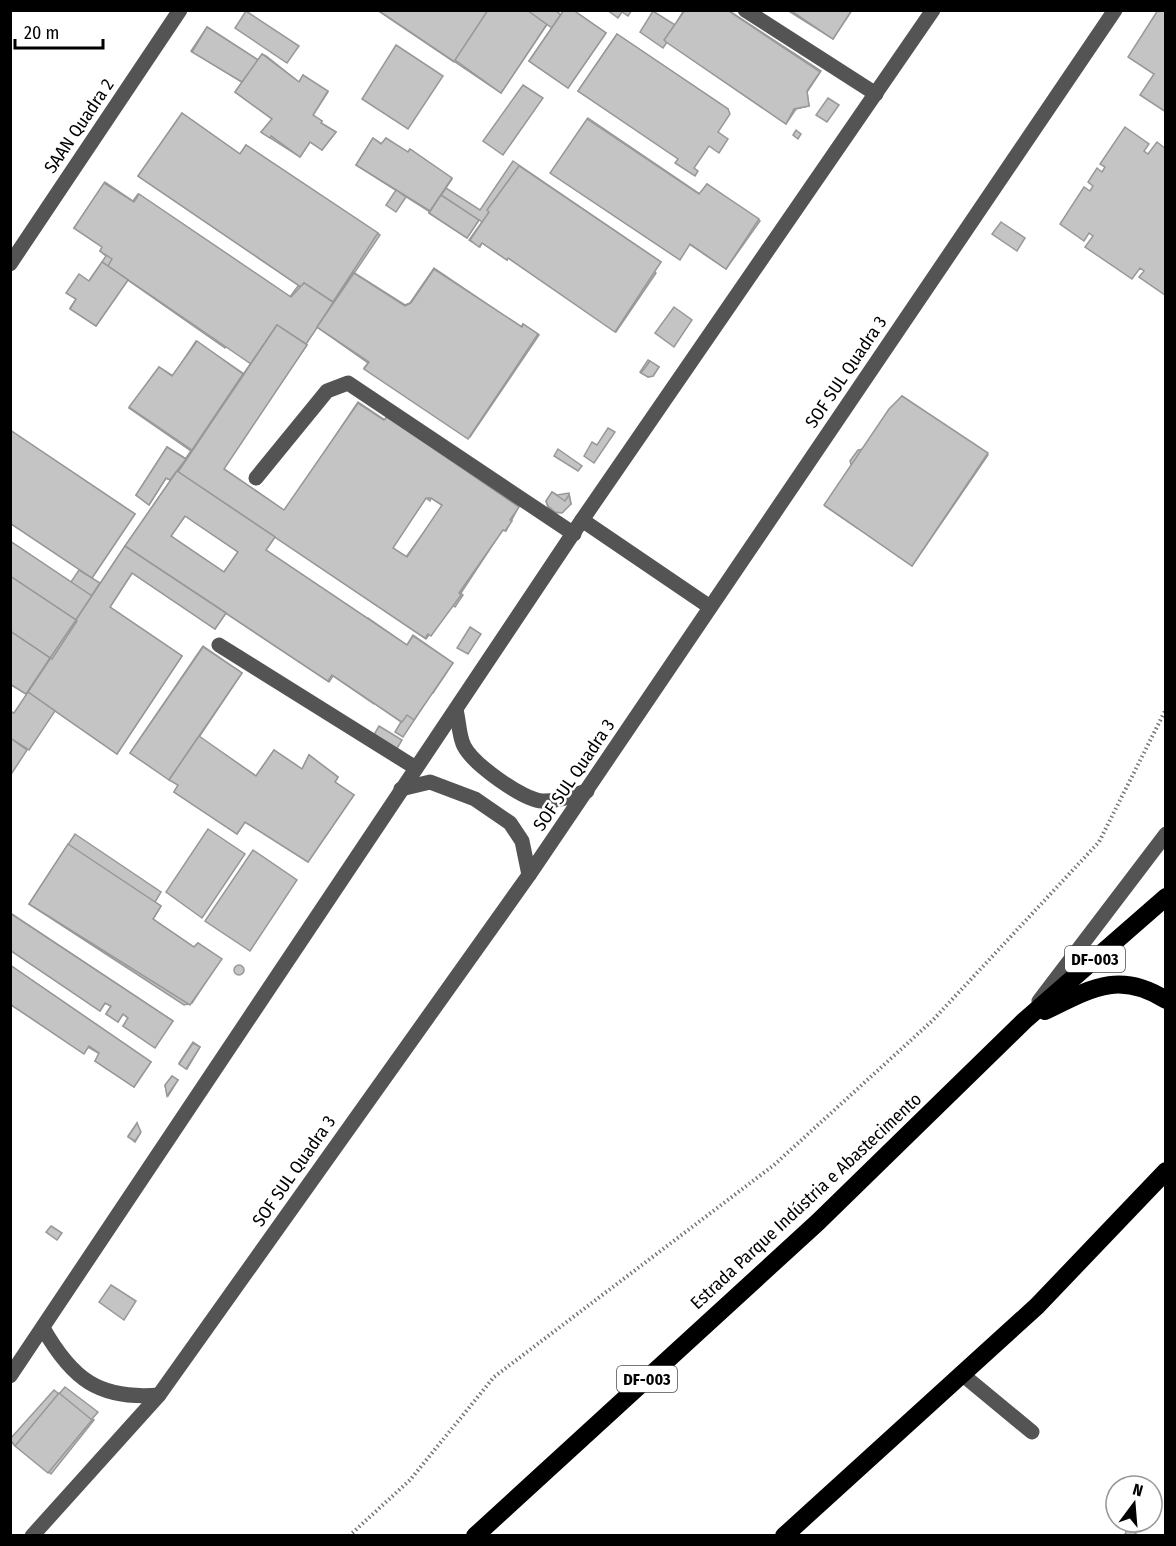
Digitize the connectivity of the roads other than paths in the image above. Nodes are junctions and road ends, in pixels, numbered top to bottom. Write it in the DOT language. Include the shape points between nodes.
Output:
graph roads {
  1 [pos="180,10"];
  2 [pos="745,10"];
  3 [pos="933,10"];
  4 [pos="1115,10"];
  5 [pos="876,94"];
  6 [pos="10,264"];
  7 [pos="256,478"];
  8 [pos="582,520"];
  9 [pos="574,534"];
  10 [pos="710,607"];
  11 [pos="219,645"];
  12 [pos="456,710"];
  13 [pos="416,768"];
  14 [pos="402,789"];
  15 [pos="587,791"];
  16 [pos="1166,834"];
  17 [pos="529,875"];
  18 [pos="1166,897"];
  19 [pos="1166,1000"];
  20 [pos="1024,1021"];
  21 [pos="1166,1171"];
  22 [pos="44,1328"];
  23 [pos="963,1375"];
  24 [pos="10,1376"];
  25 [pos="159,1395"];
  26 [pos="1032,1432"];
  27 [pos="32,1536"];
  28 [pos="476,1536"];
  29 [pos="784,1536"];
  1 -- 6 [label="street, SAAN Quadra 2"];
  2 -- 5 [label="street"];
  3 -- 5 [label="street"];
  4 -- 10 [label="street, SOF SUL Quadra 3"];
  5 -- 8 [label="street"];
  7 -- 9 [label="street" via="327,391 348,383"];
  8 -- 9 [label="street"];
  8 -- 10 [label="street"];
  9 -- 12 [label="street"];
  10 -- 15 [label="street, SOF SUL Quadra 3"];
  11 -- 13 [label="street"];
  12 -- 13 [label="street"];
  12 -- 15 [label="street" via="464,747 484,769 517,790 540,801 556,801"];
  13 -- 14 [label="street"];
  14 -- 17 [label="street" via="430,782 475,799 510,823 522,841"];
  14 -- 22 [label="street"];
  15 -- 17 [label="street, SOF SUL Quadra 3"];
  16 -- 20 [label="street"];
  17 -- 25 [label="street, SOF SUL Quadra 3"];
  18 -- 20 [label="highway, Estrada Parque Indústria e Abastecimento / DF-003"];
  19 -- 20 [label="highway" via="1149,989 1119,982 1091,989"];
  20 -- 28 [label="highway, Estrada Parque Indústria e Abastecimento / DF-003" via="818,1222"];
  21 -- 23 [label="highway" via="1036,1306"];
  22 -- 24 [label="street"];
  22 -- 25 [label="street" via="57,1353 94,1385 131,1397"];
  23 -- 26 [label="street"];
  23 -- 29 [label="highway"];
  25 -- 27 [label="street, SOF SUL Quadra 3"];
}
